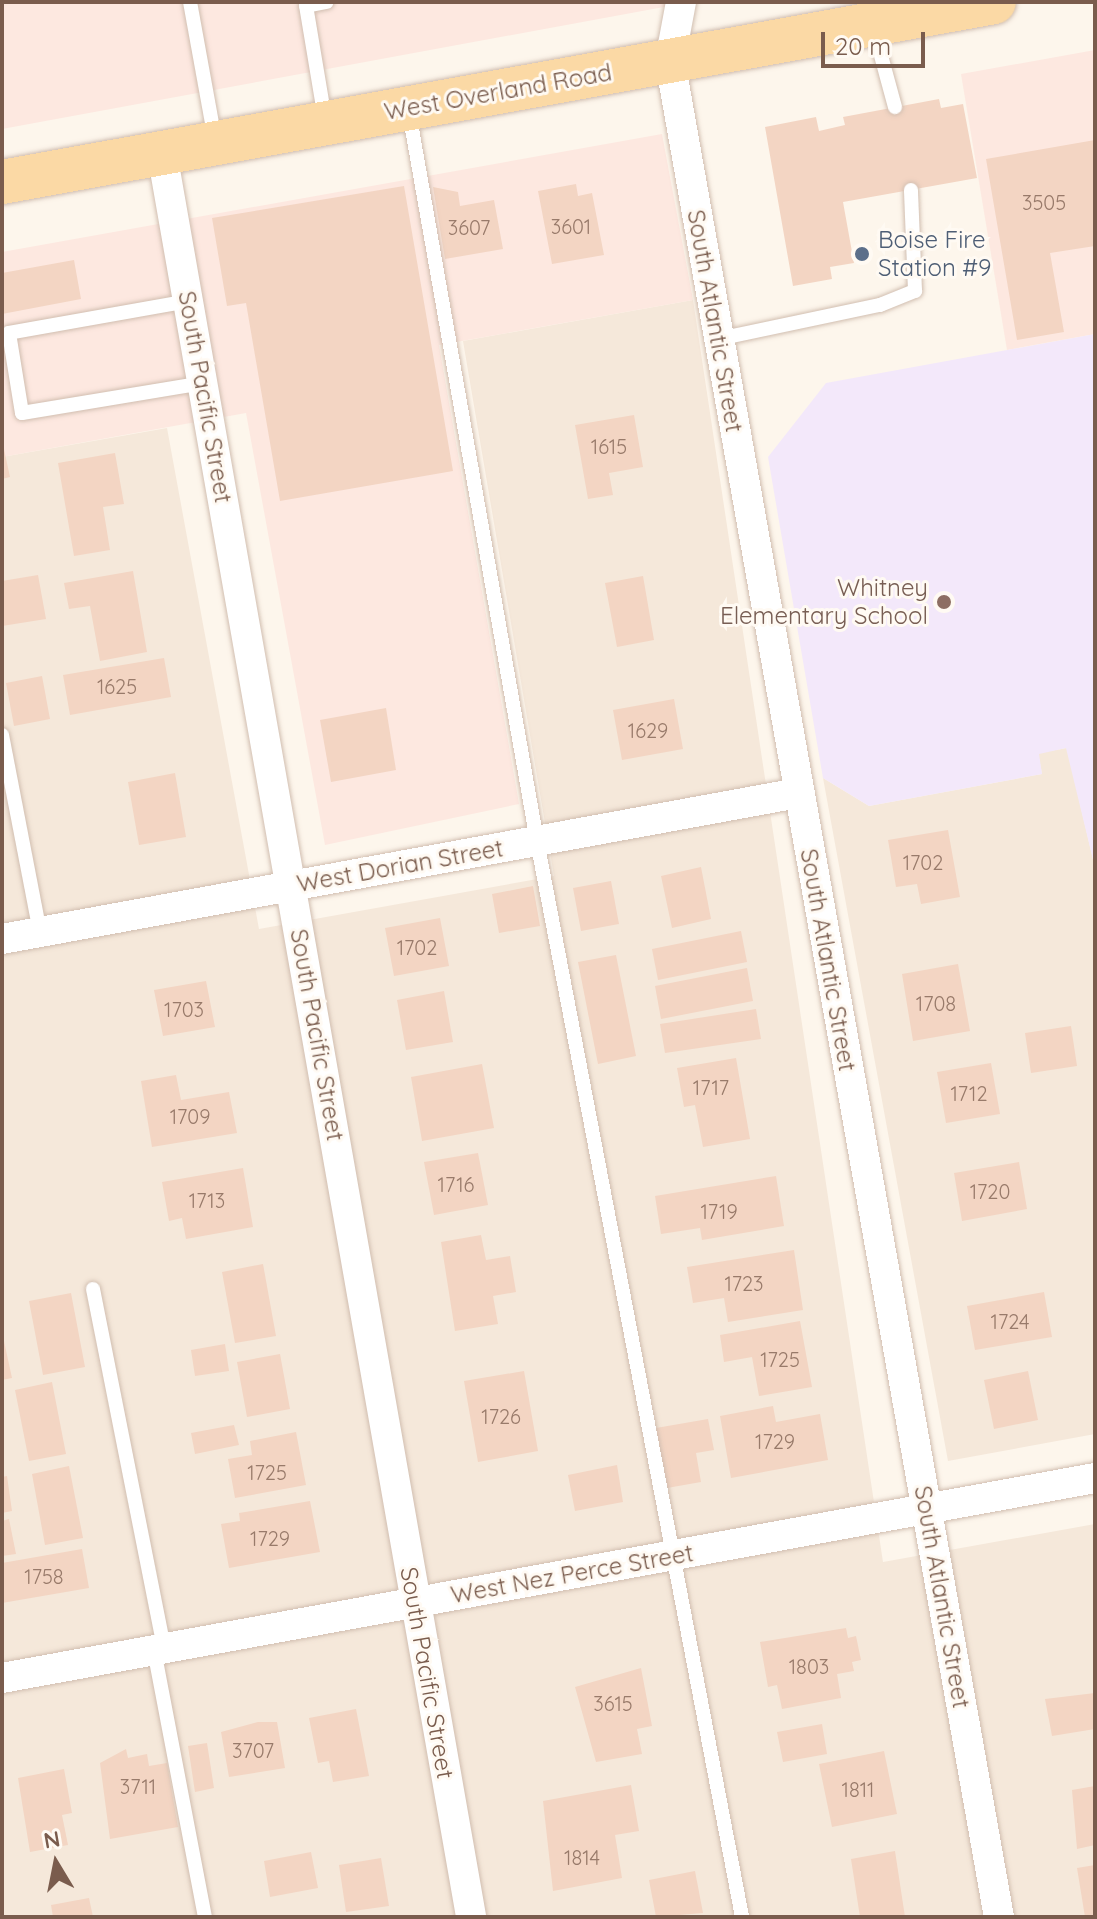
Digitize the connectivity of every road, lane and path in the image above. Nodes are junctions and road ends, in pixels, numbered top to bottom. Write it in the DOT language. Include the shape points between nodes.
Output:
graph roads {
  1 [pos="190,2"];
  2 [pos="327,2"];
  3 [pos="681,2"];
  4 [pos="994,2"];
  5 [pos="873,24"];
  6 [pos="670,61"];
  7 [pos="895,107"];
  8 [pos="409,108"];
  9 [pos="326,123"];
  10 [pos="216,143"];
  11 [pos="162,153"];
  12 [pos="2,182"];
  13 [pos="911,190"];
  14 [pos="188,301"];
  15 [pos="718,339"];
  16 [pos="203,383"];
  17 [pos="2,735"];
  18 [pos="798,793"];
  19 [pos="537,841"];
  20 [pos="292,886"];
  21 [pos="40,932"];
  22 [pos="2,939"];
  23 [pos="93,1289"];
  24 [pos="1095,1478"];
  25 [pos="926,1509"];
  26 [pos="675,1555"];
  27 [pos="413,1603"];
  28 [pos="159,1649"];
  29 [pos="2,1678"];
  30 [pos="205,1917"];
  31 [pos="471,1917"];
  32 [pos="742,1917"];
  33 [pos="999,1917"];
  1 -- 10 [label="lane"];
  2 -- 9 [label="lane" via="306,6"];
  3 -- 6 [label="street, South Atlantic Street"];
  4 -- 5 [label="main road, West Overland Road"];
  5 -- 6 [label="main road, West Overland Road"];
  5 -- 7 [label="lane"];
  6 -- 8 [label="main road, West Overland Road"];
  6 -- 15 [label="street, South Atlantic Street"];
  8 -- 9 [label="main road, West Overland Road"];
  8 -- 19 [label="lane"];
  9 -- 10 [label="main road, West Overland Road"];
  10 -- 11 [label="main road, West Overland Road"];
  11 -- 12 [label="main road, West Overland Road"];
  11 -- 14 [label="street, South Pacific Street"];
  13 -- 15 [label="lane" via="915,291 880,305"];
  14 -- 16 [label="street, South Pacific Street"];
  14 -- 16 [label="lane" via="9,333 22,413"];
  15 -- 18 [label="street, South Atlantic Street"];
  16 -- 20 [label="street, South Pacific Street"];
  17 -- 21 [label="lane"];
  18 -- 19 [label="street, West Dorian Street"];
  18 -- 25 [label="street, South Atlantic Street"];
  19 -- 20 [label="street, West Dorian Street"];
  19 -- 26 [label="lane"];
  20 -- 21 [label="street, West Dorian Street"];
  20 -- 27 [label="street, South Pacific Street"];
  21 -- 22 [label="street, West Dorian Street"];
  23 -- 28 [label="lane"];
  24 -- 25 [label="street, West Nez Perce Street"];
  25 -- 26 [label="street, West Nez Perce Street"];
  25 -- 33 [label="street, South Atlantic Street"];
  26 -- 27 [label="street, West Nez Perce Street"];
  26 -- 32 [label="lane"];
  27 -- 28 [label="street, West Nez Perce Street"];
  27 -- 31 [label="street, South Pacific Street"];
  28 -- 29 [label="street, West Nez Perce Street"];
  28 -- 30 [label="lane"];
}
